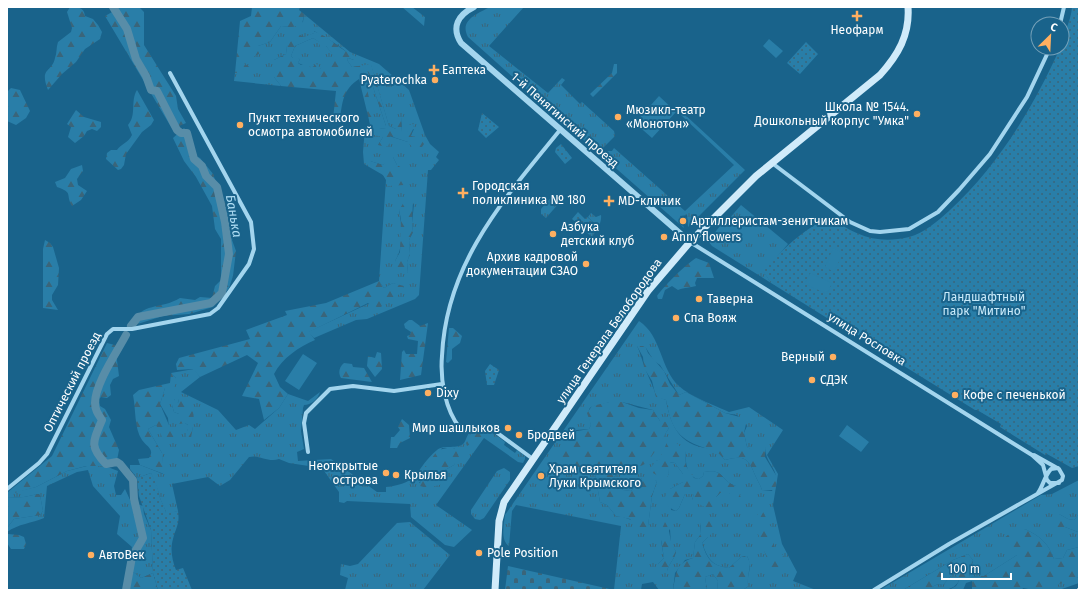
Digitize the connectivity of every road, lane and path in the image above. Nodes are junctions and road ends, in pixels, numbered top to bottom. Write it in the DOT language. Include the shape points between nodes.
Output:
graph roads {
  1 [pos="474,7"];
  2 [pos="908,7"];
  3 [pos="1046,56"];
  4 [pos="170,73"];
  5 [pos="560,130"];
  6 [pos="772,163"];
  7 [pos="690,242"];
  8 [pos="442,384"];
  9 [pos="308,452"];
  10 [pos="1032,455"];
  11 [pos="533,459"];
  12 [pos="1059,469"];
  13 [pos="1047,475"];
  14 [pos="1059,483"];
  15 [pos="7,489"];
  16 [pos="1037,493"];
  17 [pos="494,590"];
  18 [pos="874,590"];
  1 -- 5 [label="street, 1-й Пенягинский проезд" via="460,17 456,25 461,43"];
  2 -- 6 [label="main road, улица Генерала Белобородова" via="904,41 887,67 862,91"];
  3 -- 6 [label="street" via="1027,98 990,154 942,207 930,218 909,229 880,232 850,222"];
  4 -- 15 [label="street, Оптический проезд" via="251,222 253,253 242,275 218,308 210,314 132,329 113,329 107,334 47,454"];
  5 -- 7 [label="street, 1-й Пенягинский проезд"];
  5 -- 8 [label="street" via="491,220 468,255 447,315 442,351"];
  6 -- 7 [label="main road, улица Генерала Белобородова" via="741,190"];
  7 -- 10 [label="street, улица Рословка"];
  7 -- 11 [label="main road, улица Генерала Белобородова" via="648,291"];
  8 -- 9 [label="street" via="394,391 353,386 330,389 310,408 304,419"];
  8 -- 11 [label="street" via="460,428 492,429"];
  10 -- 12 [label="street, улица Рословка"];
  10 -- 13 [label="street, улица Рословка" via="1043,465"];
  11 -- 17 [label="main road, улица Генерала Белобородова" via="504,502 501,511"];
  12 -- 13 [label="street" via="1051,469"];
  12 -- 14 [label="street" via="1063,476"];
  13 -- 14 [label="street" via="1050,483"];
  13 -- 16 [label="street"];
  14 -- 16 [label="street"];
  16 -- 18 [label="street"];
}
